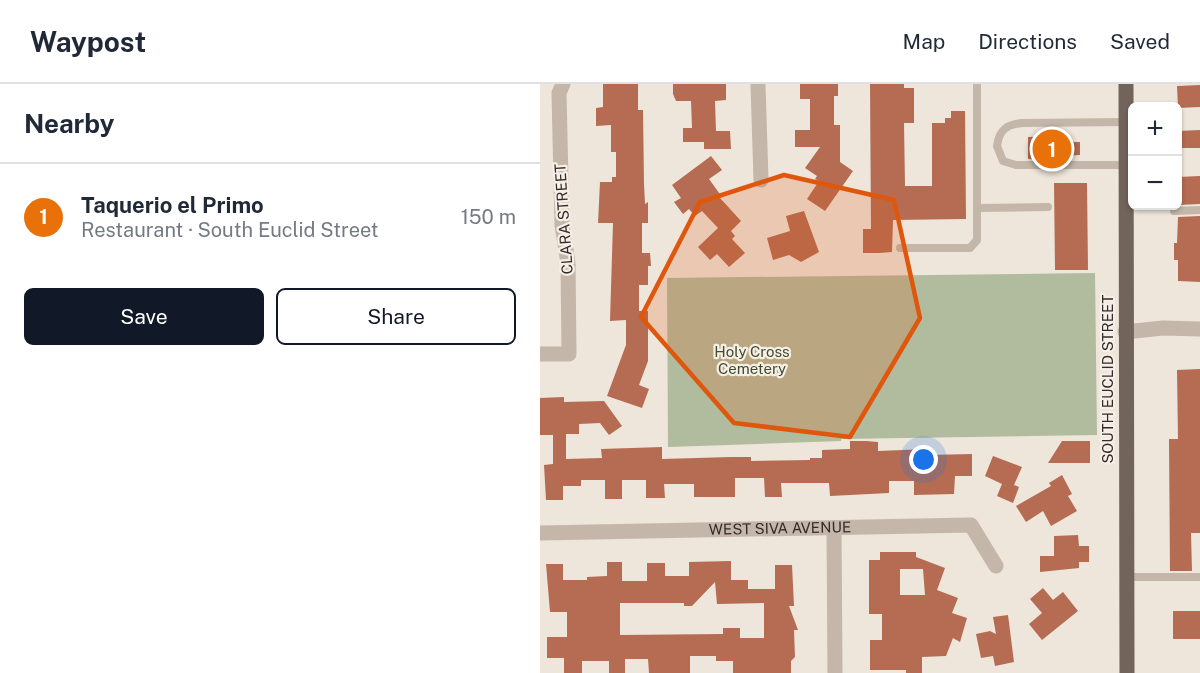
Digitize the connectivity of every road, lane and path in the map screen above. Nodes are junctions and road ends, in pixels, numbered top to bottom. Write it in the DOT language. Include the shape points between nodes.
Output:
graph roads {
  1 [pos="563,84"];
  2 [pos="758,84"];
  3 [pos="977,84"];
  4 [pos="1126,84"];
  5 [pos="1126,122"];
  6 [pos="1049,165"];
  7 [pos="1061,165"];
  8 [pos="1126,165"];
  9 [pos="761,180"];
  10 [pos="1048,207"];
  11 [pos="977,208"];
  12 [pos="1200,210"];
  13 [pos="1174,211"];
  14 [pos="900,248"];
  15 [pos="1200,329"];
  16 [pos="1125,332"];
  17 [pos="540,354"];
  18 [pos="834,528"];
  19 [pos="540,533"];
  20 [pos="996,566"];
  21 [pos="1127,577"];
  22 [pos="1200,577"];
  23 [pos="835,673"];
  24 [pos="1127,673"];
  1 -- 17 [label="street, CLARA STREET" via="559,93 561,225 568,263 569,354"];
  2 -- 9 [label="street"];
  3 -- 11 [label="lane"];
  4 -- 5 [label="main road, SOUTH EUCLID STREET"];
  5 -- 6 [label="lane" via="1023,123 1002,130 997,146 1003,160 1016,165"];
  5 -- 8 [label="main road, SOUTH EUCLID STREET"];
  7 -- 8 [label="lane"];
  8 -- 16 [label="main road, SOUTH EUCLID STREET"];
  10 -- 11 [label="lane"];
  11 -- 14 [label="lane" via="977,240 970,248"];
  12 -- 13 [label="lane"];
  15 -- 16 [label="street"];
  16 -- 21 [label="main road, SOUTH EUCLID STREET"];
  18 -- 19 [label="street, WEST SIVA AVENUE"];
  18 -- 20 [label="street, WEST SIVA AVENUE" via="971,525"];
  18 -- 23 [label="street"];
  21 -- 22 [label="lane"];
  21 -- 24 [label="main road, SOUTH EUCLID STREET"];
}
